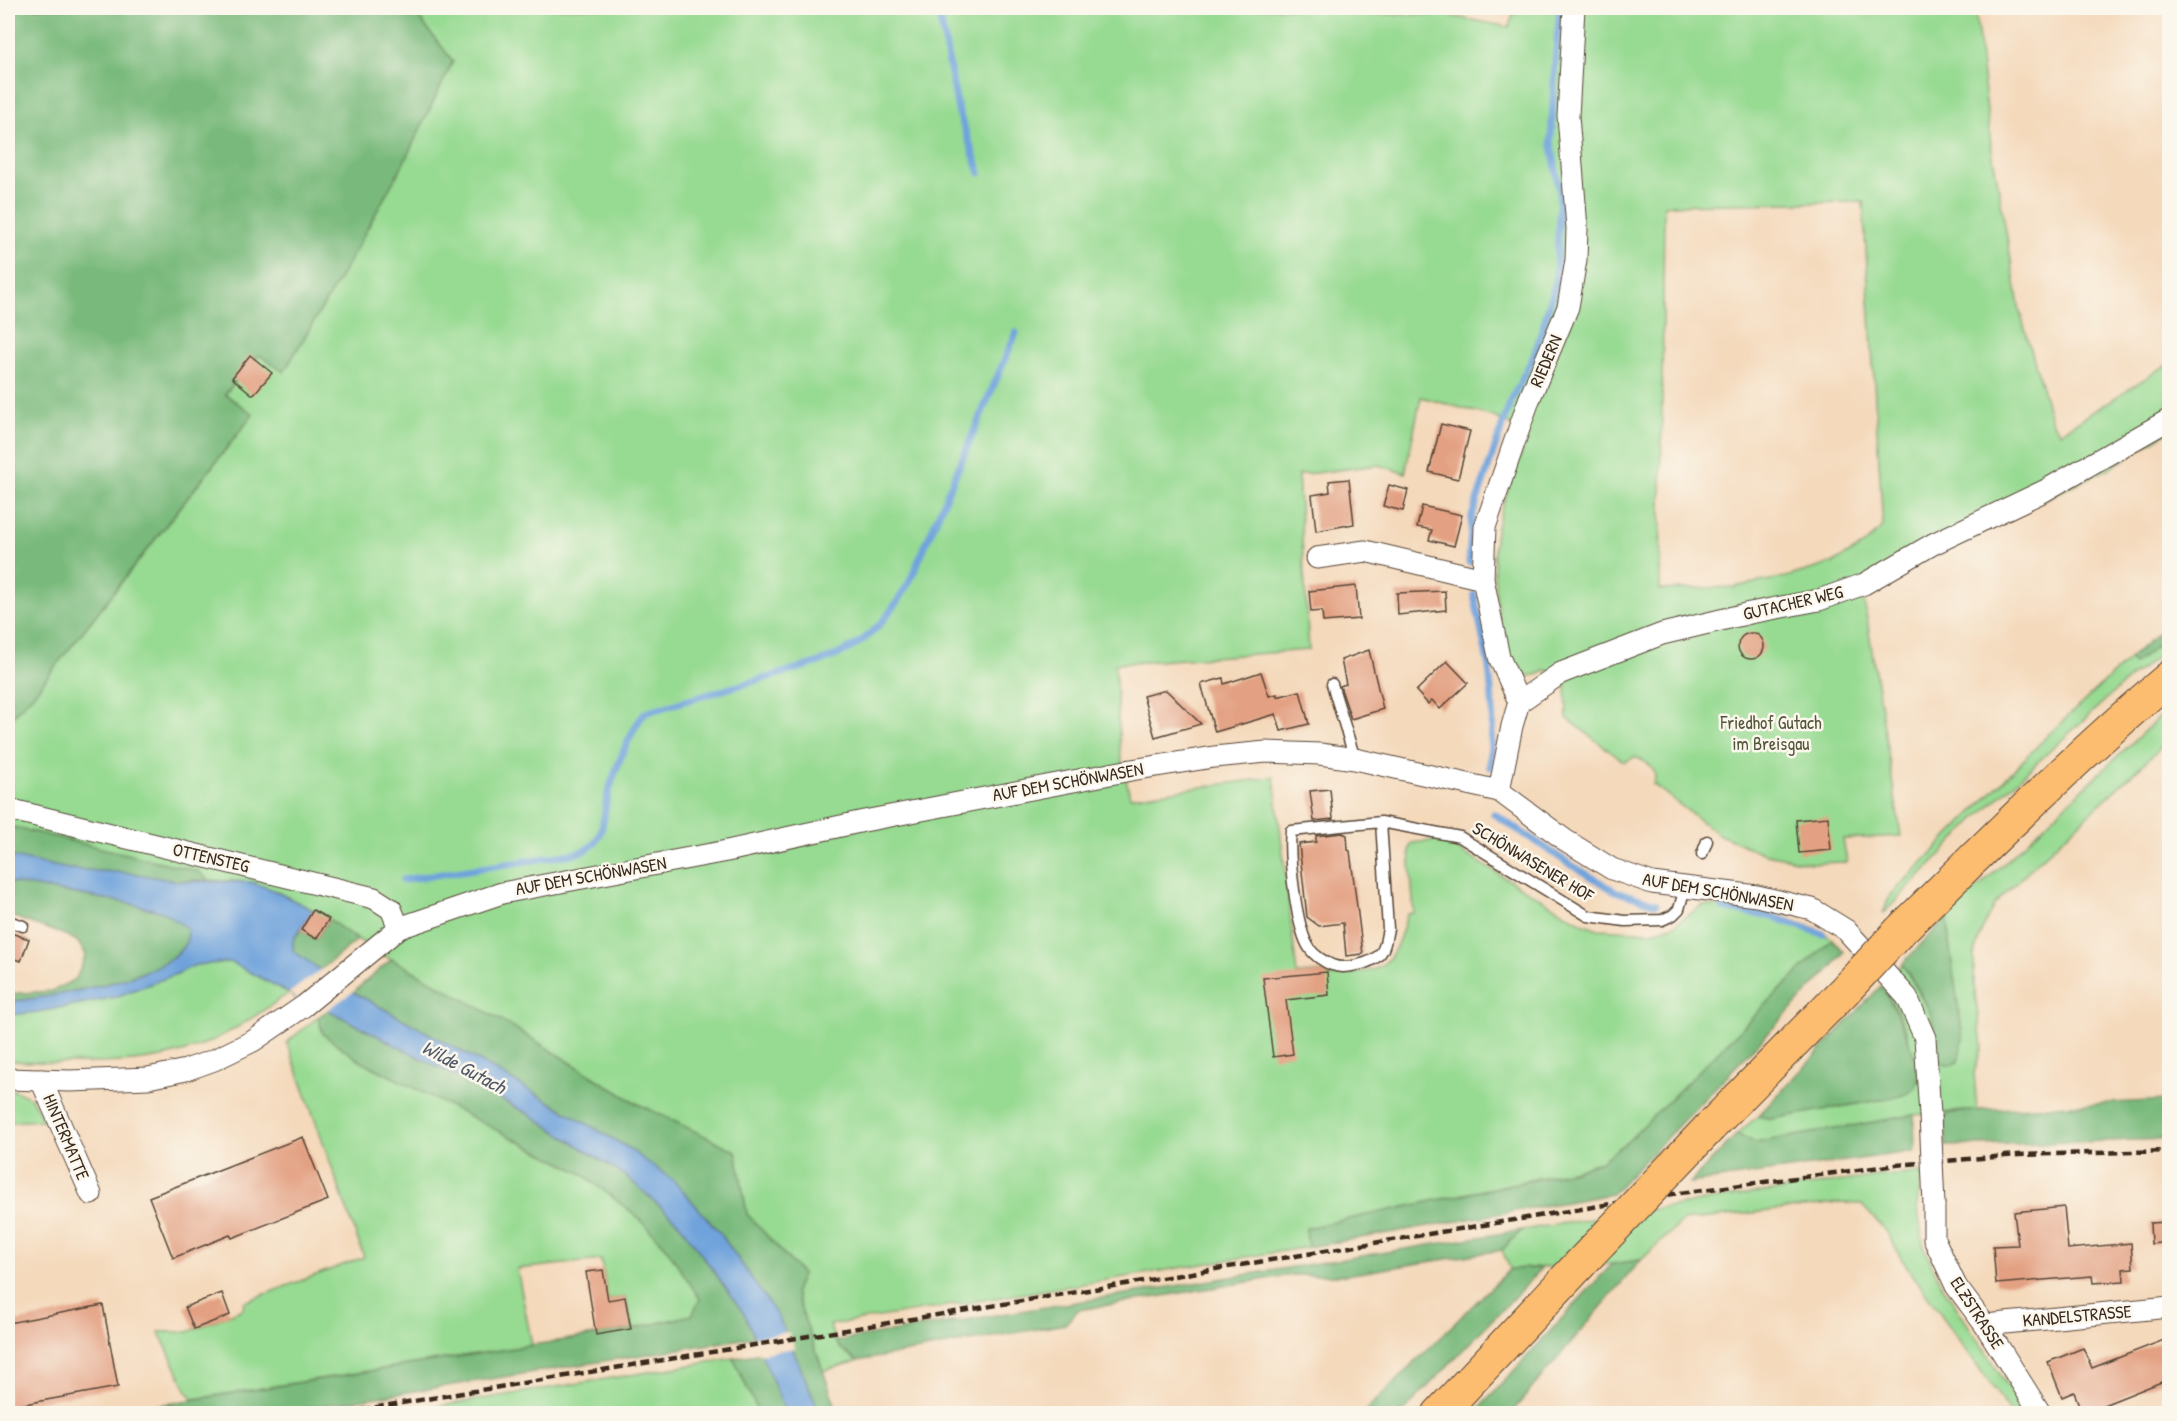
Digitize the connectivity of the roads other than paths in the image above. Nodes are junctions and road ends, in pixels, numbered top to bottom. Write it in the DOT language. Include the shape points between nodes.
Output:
graph roads {
  1 [pos="1574,8"];
  2 [pos="2169,419"];
  3 [pos="1317,558"];
  4 [pos="1482,579"];
  5 [pos="2169,676"];
  6 [pos="1332,684"];
  7 [pos="1519,702"];
  8 [pos="1355,759"];
  9 [pos="1499,791"];
  10 [pos="8,809"];
  11 [pos="1381,822"];
  12 [pos="1707,841"];
  13 [pos="1702,854"];
  14 [pos="1685,888"];
  15 [pos="8,921"];
  16 [pos="23,926"];
  17 [pos="399,928"];
  18 [pos="8,1079"];
  19 [pos="41,1080"];
  20 [pos="91,1194"];
  21 [pos="1934,1205"];
  22 [pos="2169,1308"];
  23 [pos="1985,1325"];
  24 [pos="1439,1413"];
  25 [pos="2041,1413"];
  1 -- 4 [label="street, RIEDERN" via="1568,116 1576,260 1568,307 1529,400 1485,527"];
  2 -- 7 [label="street, GUTACHER WEG" via="2044,491 1933,544 1864,584 1819,600 1662,634 1561,673"];
  3 -- 4 [label="street" via="1365,551"];
  4 -- 7 [label="street, RIEDERN" via="1499,657"];
  5 -- 24 [label="highway, bridge" via="1900,931"];
  6 -- 8 [label="lane"];
  7 -- 9 [label="street"];
  8 -- 9 [label="street, AUF DEM SCHÖNWASEN"];
  8 -- 17 [label="street, AUF DEM SCHÖNWASEN" via="1266,752 1131,770 502,893"];
  9 -- 14 [label="street, AUF DEM SCHÖNWASEN" via="1612,869 1652,883"];
  10 -- 17 [label="street, OTTENSTEG" via="375,898 391,909"];
  11 -- 11 [label="lane, SCHÖNWASENER HOF" via="1291,831 1290,854 1304,938 1310,950 1333,966 1364,964 1382,952 1388,929"];
  11 -- 14 [label="lane, SCHÖNWASENER HOF" via="1460,837 1588,916 1624,921 1662,920 1679,909"];
  12 -- 13 [label="lane"];
  14 -- 21 [label="street, AUF DEM SCHÖNWASEN, bridge" via="1757,896 1812,909 1846,930 1907,997 1924,1038"];
  15 -- 16 [label="lane"];
  17 -- 19 [label="street, AUF DEM SCHÖNWASEN" via="304,1005 253,1041 214,1060 148,1078"];
  18 -- 19 [label="street, AUF DEM SCHÖNWASEN"];
  19 -- 20 [label="street, HINTERMATTE"];
  21 -- 23 [label="street, ELZSTRASSE" via="1934,1239 1956,1286"];
  22 -- 23 [label="street, KANDELSTRASSE"];
  23 -- 25 [label="street, ELZSTRASSE"];
}
